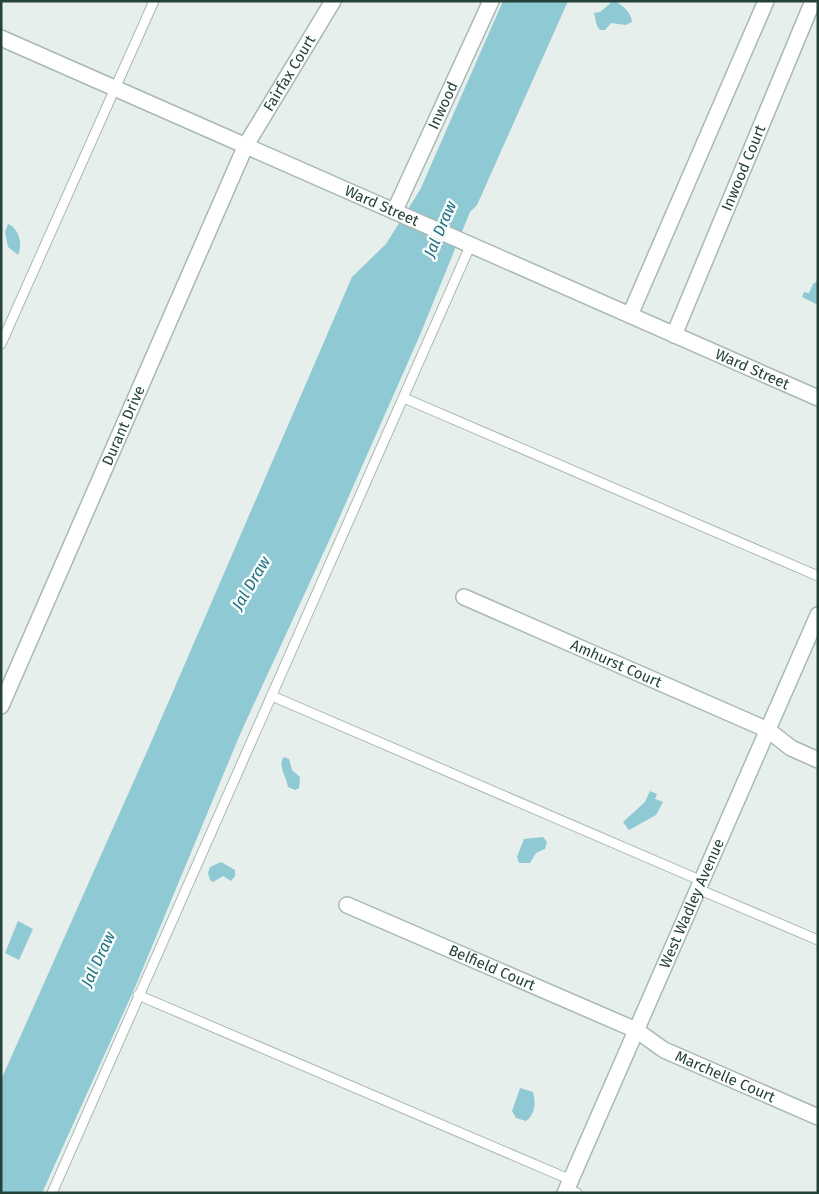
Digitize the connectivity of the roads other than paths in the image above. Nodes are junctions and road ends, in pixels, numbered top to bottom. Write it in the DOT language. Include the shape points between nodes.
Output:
graph roads {
  1 [pos="154,1"];
  2 [pos="333,1"];
  3 [pos="492,1"];
  4 [pos="766,1"];
  5 [pos="813,1"];
  6 [pos="1,38"];
  7 [pos="114,87"];
  8 [pos="246,145"];
  9 [pos="395,210"];
  10 [pos="467,242"];
  11 [pos="630,315"];
  12 [pos="674,335"];
  13 [pos="1,344"];
  14 [pos="404,398"];
  15 [pos="818,398"];
  16 [pos="818,576"];
  17 [pos="464,597"];
  18 [pos="818,615"];
  19 [pos="272,696"];
  20 [pos="1,706"];
  21 [pos="768,730"];
  22 [pos="818,760"];
  23 [pos="700,885"];
  24 [pos="347,905"];
  25 [pos="818,940"];
  26 [pos="138,995"];
  27 [pos="636,1030"];
  28 [pos="818,1117"];
  29 [pos="570,1188"];
  30 [pos="52,1193"];
  1 -- 7 [label="lane"];
  2 -- 8 [label="street, Fairfax Court"];
  3 -- 9 [label="street, Inwood"];
  4 -- 11 [label="street"];
  5 -- 12 [label="street, Inwood Court"];
  6 -- 7 [label="street, Ward Street"];
  7 -- 8 [label="street, Ward Street"];
  7 -- 13 [label="lane"];
  8 -- 9 [label="street, Ward Street"];
  8 -- 20 [label="street, Durant Drive"];
  9 -- 10 [label="street, Ward Street"];
  10 -- 11 [label="street, Ward Street"];
  10 -- 14 [label="lane"];
  11 -- 12 [label="street, Ward Street"];
  12 -- 15 [label="street, Ward Street"];
  14 -- 16 [label="lane"];
  14 -- 19 [label="lane"];
  17 -- 21 [label="street, Amhurst Court"];
  18 -- 21 [label="street, West Wadley Avenue"];
  19 -- 23 [label="lane"];
  19 -- 26 [label="lane"];
  21 -- 22 [label="street, Amhurst Court" via="791,748"];
  21 -- 23 [label="street, West Wadley Avenue"];
  23 -- 25 [label="lane"];
  23 -- 27 [label="street, West Wadley Avenue"];
  24 -- 27 [label="street, Belfield Court"];
  26 -- 29 [label="lane"];
  26 -- 30 [label="lane"];
  27 -- 28 [label="street, Marchelle Court" via="664,1050"];
  27 -- 29 [label="street, West Wadley Avenue"];
}
